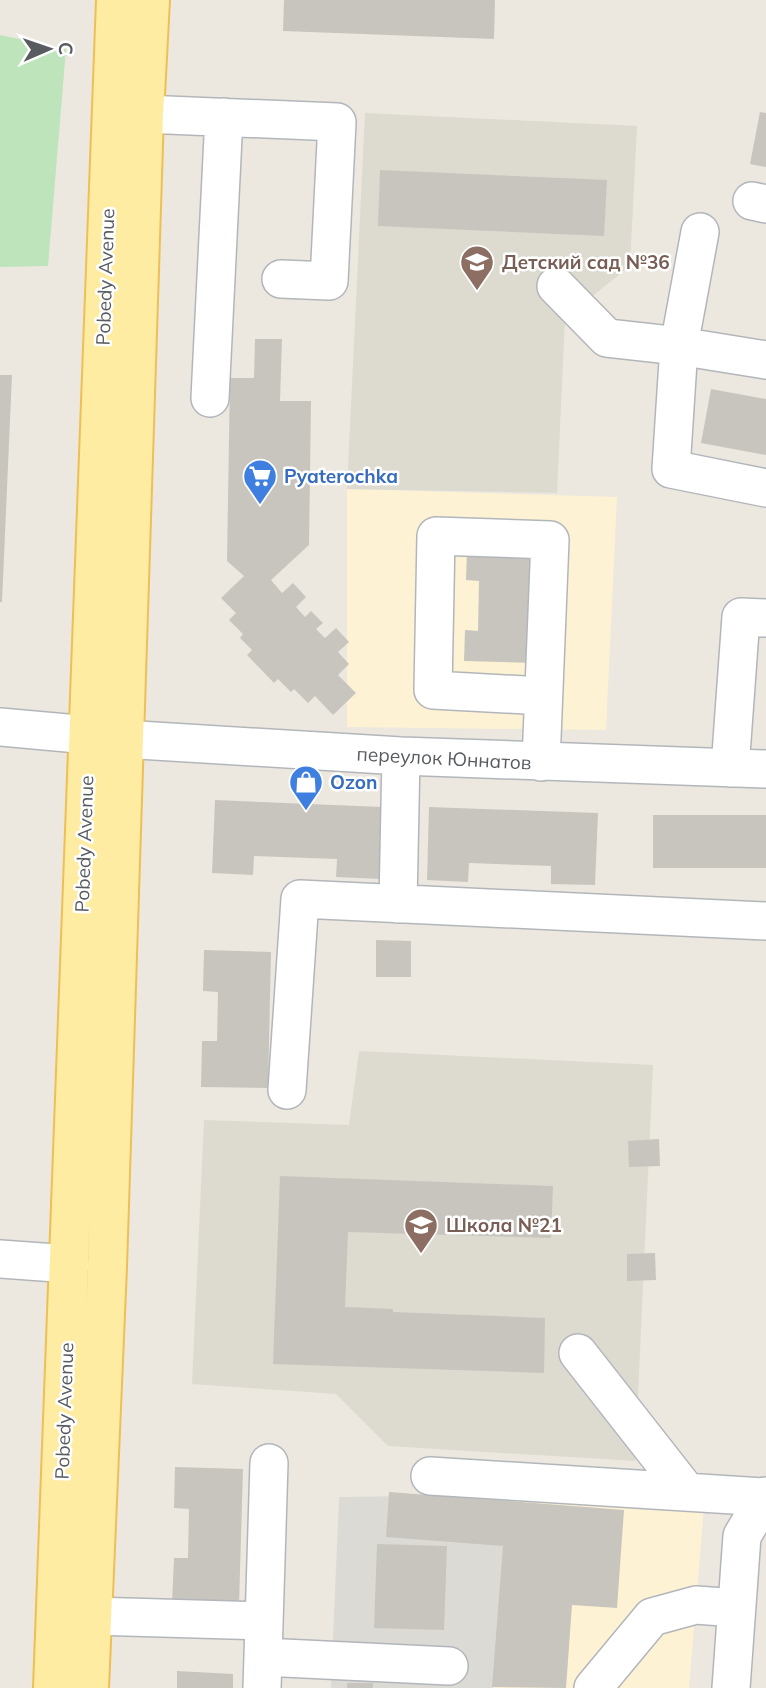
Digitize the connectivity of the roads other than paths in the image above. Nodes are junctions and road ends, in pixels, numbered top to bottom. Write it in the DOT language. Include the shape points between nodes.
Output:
graph roads {
  1 [pos="116,0"];
  2 [pos="150,0"];
  3 [pos="144,114"];
  4 [pos="223,117"];
  5 [pos="700,232"];
  6 [pos="282,279"];
  7 [pos="555,286"];
  8 [pos="679,346"];
  9 [pos="766,360"];
  10 [pos="210,398"];
  11 [pos="766,488"];
  12 [pos="766,618"];
  13 [pos="543,696"];
  14 [pos="0,727"];
  15 [pos="105,737"];
  16 [pos="401,756"];
  17 [pos="541,762"];
  18 [pos="730,768"];
  19 [pos="766,769"];
  20 [pos="398,904"];
  21 [pos="766,921"];
  22 [pos="287,1090"];
  23 [pos="0,1259"];
  24 [pos="88,1265"];
  25 [pos="578,1353"];
  26 [pos="269,1463"];
  27 [pos="430,1476"];
  28 [pos="687,1492"];
  29 [pos="766,1496"];
  30 [pos="736,1608"];
  31 [pos="92,1616"];
  32 [pos="264,1621"];
  33 [pos="449,1666"];
  34 [pos="262,1673"];
  35 [pos="53,1688"];
  36 [pos="89,1688"];
  37 [pos="593,1688"];
  38 [pos="731,1688"];
  1 -- 15 [label="main road, Pobedy Avenue"];
  2 -- 3 [label="main road, Pobedy Avenue"];
  3 -- 4 [label="street"];
  3 -- 15 [label="main road, Pobedy Avenue"];
  4 -- 6 [label="street" via="337,122 329,281"];
  4 -- 10 [label="street"];
  5 -- 8 [label="street"];
  7 -- 8 [label="street" via="607,338"];
  8 -- 9 [label="street"];
  8 -- 11 [label="street" via="671,469"];
  12 -- 18 [label="street" via="741,617"];
  13 -- 13 [label="street" via="550,540 436,536 433,690"];
  13 -- 17 [label="street"];
  14 -- 15 [label="street, переулок Юннатов"];
  15 -- 16 [label="street, переулок Юннатов"];
  15 -- 24 [label="main road, Pobedy Avenue"];
  16 -- 17 [label="street, переулок Юннатов"];
  16 -- 20 [label="street"];
  17 -- 18 [label="street, переулок Юннатов"];
  18 -- 19 [label="street, переулок Юннатов"];
  20 -- 21 [label="street"];
  20 -- 22 [label="street" via="300,899"];
  23 -- 24 [label="street"];
  24 -- 31 [label="main road, Pobedy Avenue"];
  24 -- 35 [label="main road, Pobedy Avenue"];
  25 -- 28 [label="street"];
  26 -- 32 [label="street"];
  27 -- 28 [label="street"];
  28 -- 29 [label="street"];
  29 -- 30 [label="street" via="742,1536"];
  30 -- 37 [label="street" via="696,1605 652,1617"];
  30 -- 38 [label="street"];
  31 -- 32 [label="street"];
  31 -- 36 [label="main road, Pobedy Avenue"];
  32 -- 34 [label="street"];
  33 -- 34 [label="street"];
}
